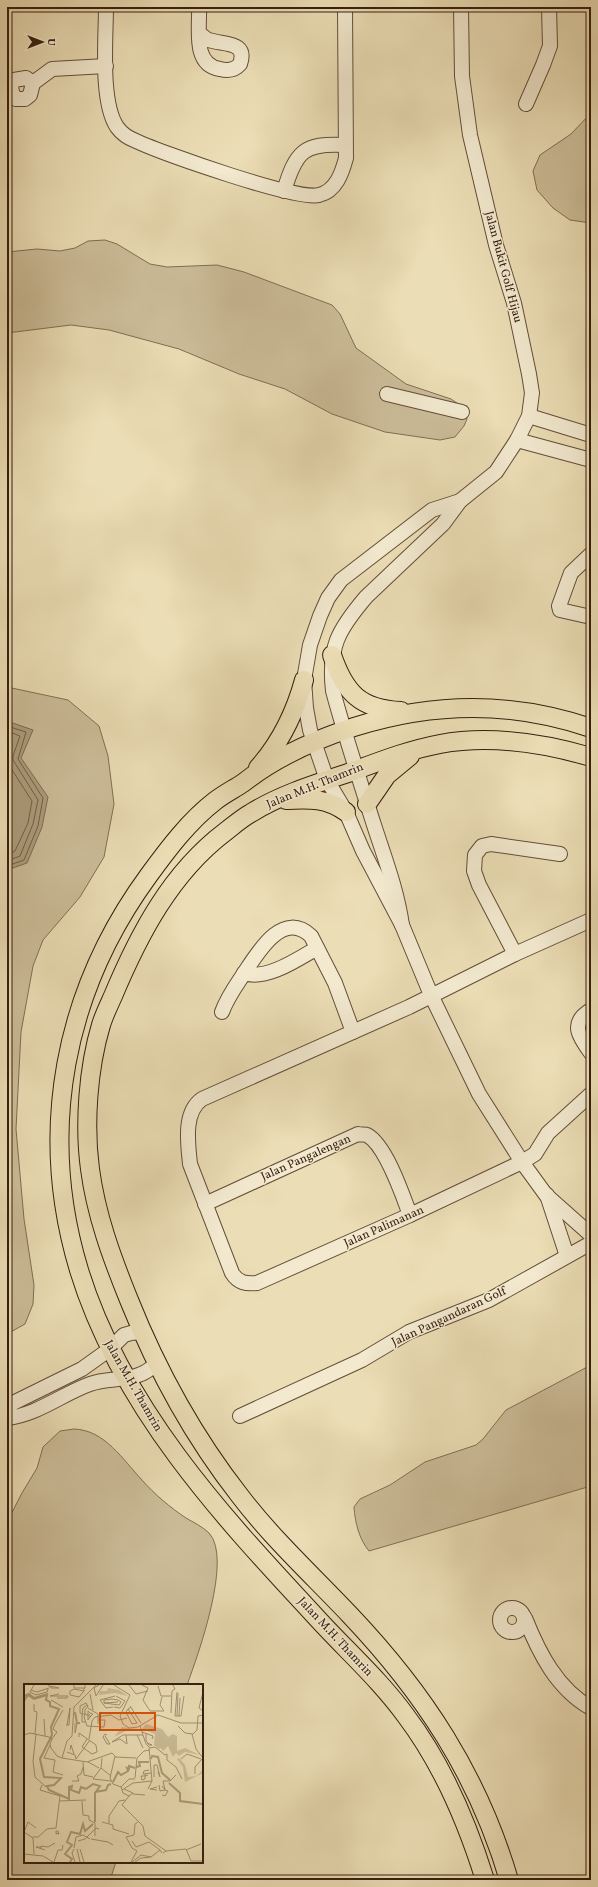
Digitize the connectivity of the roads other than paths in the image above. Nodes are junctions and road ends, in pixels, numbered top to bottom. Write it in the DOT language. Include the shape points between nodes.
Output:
graph roads {
  1 [pos="106,7"];
  2 [pos="199,7"];
  3 [pos="345,7"];
  4 [pos="461,7"];
  5 [pos="549,7"];
  6 [pos="199,33"];
  7 [pos="106,66"];
  8 [pos="32,83"];
  9 [pos="526,104"];
  10 [pos="344,145"];
  11 [pos="284,191"];
  12 [pos="387,394"];
  13 [pos="462,412"];
  14 [pos="529,416"];
  15 [pos="591,435"];
  16 [pos="517,440"];
  17 [pos="591,460"];
  18 [pos="460,501"];
  19 [pos="591,554"];
  20 [pos="591,617"];
  21 [pos="315,627"];
  22 [pos="334,647"];
  23 [pos="304,680"];
  24 [pos="417,712"];
  25 [pos="591,728"];
  26 [pos="346,730"];
  27 [pos="314,741"];
  28 [pos="418,749"];
  29 [pos="591,757"];
  30 [pos="358,770"];
  31 [pos="252,774"];
  32 [pos="327,780"];
  33 [pos="274,800"];
  34 [pos="367,804"];
  35 [pos="346,812"];
  36 [pos="560,854"];
  37 [pos="591,920"];
  38 [pos="402,925"];
  39 [pos="317,948"];
  40 [pos="515,954"];
  41 [pos="244,973"];
  42 [pos="431,995"];
  43 [pos="591,1010"];
  44 [pos="222,1012"];
  45 [pos="353,1032"];
  46 [pos="591,1052"];
  47 [pos="591,1094"];
  48 [pos="522,1162"];
  49 [pos="546,1195"];
  50 [pos="205,1204"];
  51 [pos="410,1215"];
  52 [pos="591,1235"];
  53 [pos="591,1243"];
  54 [pos="566,1256"];
  55 [pos="142,1332"];
  56 [pos="110,1349"];
  57 [pos="157,1364"];
  58 [pos="126,1377"];
  59 [pos="7,1409"];
  60 [pos="240,1416"];
  61 [pos="7,1418"];
  62 [pos="525,1618"];
  63 [pos="591,1708"];
  64 [pos="485,1880"];
  65 [pos="509,1880"];
  1 -- 7 [label="street"];
  2 -- 6 [label="street"];
  3 -- 10 [label="street"];
  4 -- 14 [label="street, Jalan Bukit Golf Hijau" via="462,76 470,135 496,245 514,303 529,374 532,393"];
  5 -- 9 [label="street" via="550,46"];
  7 -- 8 [label="street" via="52,69"];
  7 -- 11 [label="street" via="107,94 114,122 122,133 175,157"];
  10 -- 11 [label="street" via="311,146 305,150 292,168"];
  10 -- 11 [label="street" via="346,158 343,170 339,180 330,189 312,196"];
  12 -- 13 [label="street"];
  14 -- 15 [label="street"];
  14 -- 16 [label="street, Jalan Bukit Golf Hijau"];
  16 -- 17 [label="street"];
  16 -- 18 [label="street, Jalan Bukit Golf Hijau" via="496,472"];
  18 -- 21 [label="street" via="432,510 341,580 328,598"];
  18 -- 22 [label="street" via="443,524 366,597 355,610"];
  19 -- 20 [label="street" via="571,573 559,606 560,610"];
  21 -- 22 [label="street"];
  21 -- 23 [label="street"];
  22 -- 24 [label="main road" via="340,677 354,695 373,707"];
  22 -- 26 [label="street" via="331,672 333,691"];
  23 -- 27 [label="street" via="306,708"];
  23 -- 31 [label="main road" via="285,731"];
  24 -- 25 [label="main road, Jalan M.H. Thamrin" via="469,708 509,710 569,721"];
  24 -- 26 [label="main road, Jalan M.H. Thamrin"];
  26 -- 27 [label="main road, Jalan M.H. Thamrin"];
  26 -- 30 [label="street"];
  27 -- 31 [label="main road, Jalan M.H. Thamrin"];
  27 -- 32 [label="street"];
  28 -- 29 [label="main road, Jalan M.H. Thamrin" via="470,740 496,741 550,747"];
  28 -- 30 [label="main road, Jalan M.H. Thamrin"];
  28 -- 34 [label="main road" via="387,774"];
  30 -- 32 [label="main road, Jalan M.H. Thamrin"];
  30 -- 34 [label="street"];
  31 -- 56 [label="main road, Jalan M.H. Thamrin" via="242,784 215,800 188,826 132,898 91,977 74,1027 66,1060 60,1115 62,1197 79,1272"];
  32 -- 33 [label="main road, Jalan M.H. Thamrin"];
  32 -- 35 [label="street"];
  33 -- 35 [label="main road" via="325,801"];
  33 -- 55 [label="main road, Jalan M.H. Thamrin" via="249,814 207,845 179,876 153,914 128,959 101,1025 91,1072 88,1117 90,1166 99,1214 113,1260"];
  34 -- 38 [label="street" via="397,894"];
  35 -- 38 [label="street" via="363,851"];
  36 -- 40 [label="street" via="491,844 482,846 475,856 474,871 479,885"];
  37 -- 40 [label="street"];
  38 -- 42 [label="street"];
  39 -- 41 [label="street" via="279,969 256,976"];
  39 -- 41 [label="street" via="305,930 286,928 278,932 260,951"];
  39 -- 45 [label="street" via="335,983"];
  40 -- 42 [label="street"];
  41 -- 44 [label="street"];
  42 -- 45 [label="street"];
  42 -- 48 [label="street" via="478,1094"];
  43 -- 46 [label="street" via="580,1019 578,1025 581,1039"];
  45 -- 50 [label="street" via="220,1090 196,1104 189,1117 188,1147 190,1164"];
  47 -- 48 [label="street, Jalan Palimanan" via="548,1133 535,1154"];
  48 -- 49 [label="street"];
  48 -- 51 [label="street, Jalan Palimanan"];
  49 -- 52 [label="street"];
  49 -- 54 [label="street"];
  50 -- 51 [label="street, Jalan Pangalengan" via="346,1138 366,1135 375,1142 390,1166"];
  50 -- 51 [label="street, Jalan Palimanan" via="229,1267 235,1278 243,1283 257,1283"];
  53 -- 54 [label="street, Jalan Pangandaran Golf"];
  54 -- 60 [label="street, Jalan Pangandaran Golf" via="490,1300 409,1332 362,1360"];
  55 -- 56 [label="street" via="124,1335"];
  55 -- 57 [label="main road, Jalan M.H. Thamrin"];
  56 -- 58 [label="main road, Jalan M.H. Thamrin"];
  56 -- 59 [label="street" via="82,1369 13,1403"];
  57 -- 58 [label="street" via="142,1374"];
  57 -- 65 [label="main road, Jalan M.H. Thamrin" via="208,1452 242,1499 352,1617 428,1708 455,1751 478,1797 499,1844"];
  58 -- 61 [label="street" via="90,1384 21,1417"];
  58 -- 64 [label="main road, Jalan M.H. Thamrin" via="161,1435 205,1494 406,1714 454,1795"];
  62 -- 63 [label="street" via="537,1646 557,1678 567,1690"];
}
